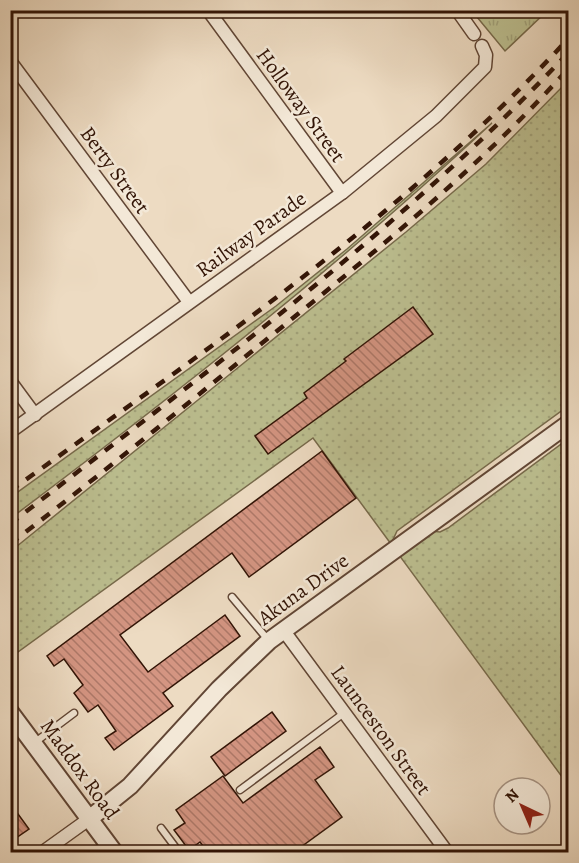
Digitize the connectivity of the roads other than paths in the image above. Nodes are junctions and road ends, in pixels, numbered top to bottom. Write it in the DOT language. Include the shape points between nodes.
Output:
graph roads {
  1 [pos="208,10"];
  2 [pos="458,10"];
  3 [pos="474,34"];
  4 [pos="482,46"];
  5 [pos="10,61"];
  6 [pos="342,193"];
  7 [pos="189,302"];
  8 [pos="10,381"];
  9 [pos="35,415"];
  10 [pos="568,423"];
  11 [pos="10,432"];
  12 [pos="232,597"];
  13 [pos="284,631"];
  14 [pos="269,642"];
  15 [pos="10,712"];
  16 [pos="74,713"];
  17 [pos="344,713"];
  18 [pos="33,743"];
  19 [pos="240,790"];
  20 [pos="89,819"];
  21 [pos="161,828"];
  22 [pos="43,852"];
  23 [pos="114,852"];
  24 [pos="179,852"];
  25 [pos="447,852"];
  1 -- 6 [label="street, Holloway Street"];
  2 -- 3 [label="street"];
  4 -- 6 [label="street, Railway Parade" via="485,67 436,116"];
  5 -- 7 [label="street, Berty Street"];
  6 -- 7 [label="street, Railway Parade"];
  7 -- 9 [label="street, Railway Parade"];
  8 -- 9 [label="street"];
  9 -- 11 [label="street, Railway Parade"];
  10 -- 13 [label="street, Akuna Drive"];
  12 -- 14 [label="lane"];
  13 -- 14 [label="street, Akuna Drive"];
  13 -- 17 [label="street, Launceston Street"];
  14 -- 20 [label="street, Akuna Drive" via="219,689 130,786"];
  15 -- 18 [label="street, Maddox Road"];
  16 -- 18 [label="lane"];
  17 -- 19 [label="lane"];
  17 -- 25 [label="street, Launceston Street"];
  18 -- 20 [label="street, Maddox Road"];
  20 -- 22 [label="street"];
  20 -- 23 [label="street, Maddox Road"];
  21 -- 24 [label="lane"];
}
